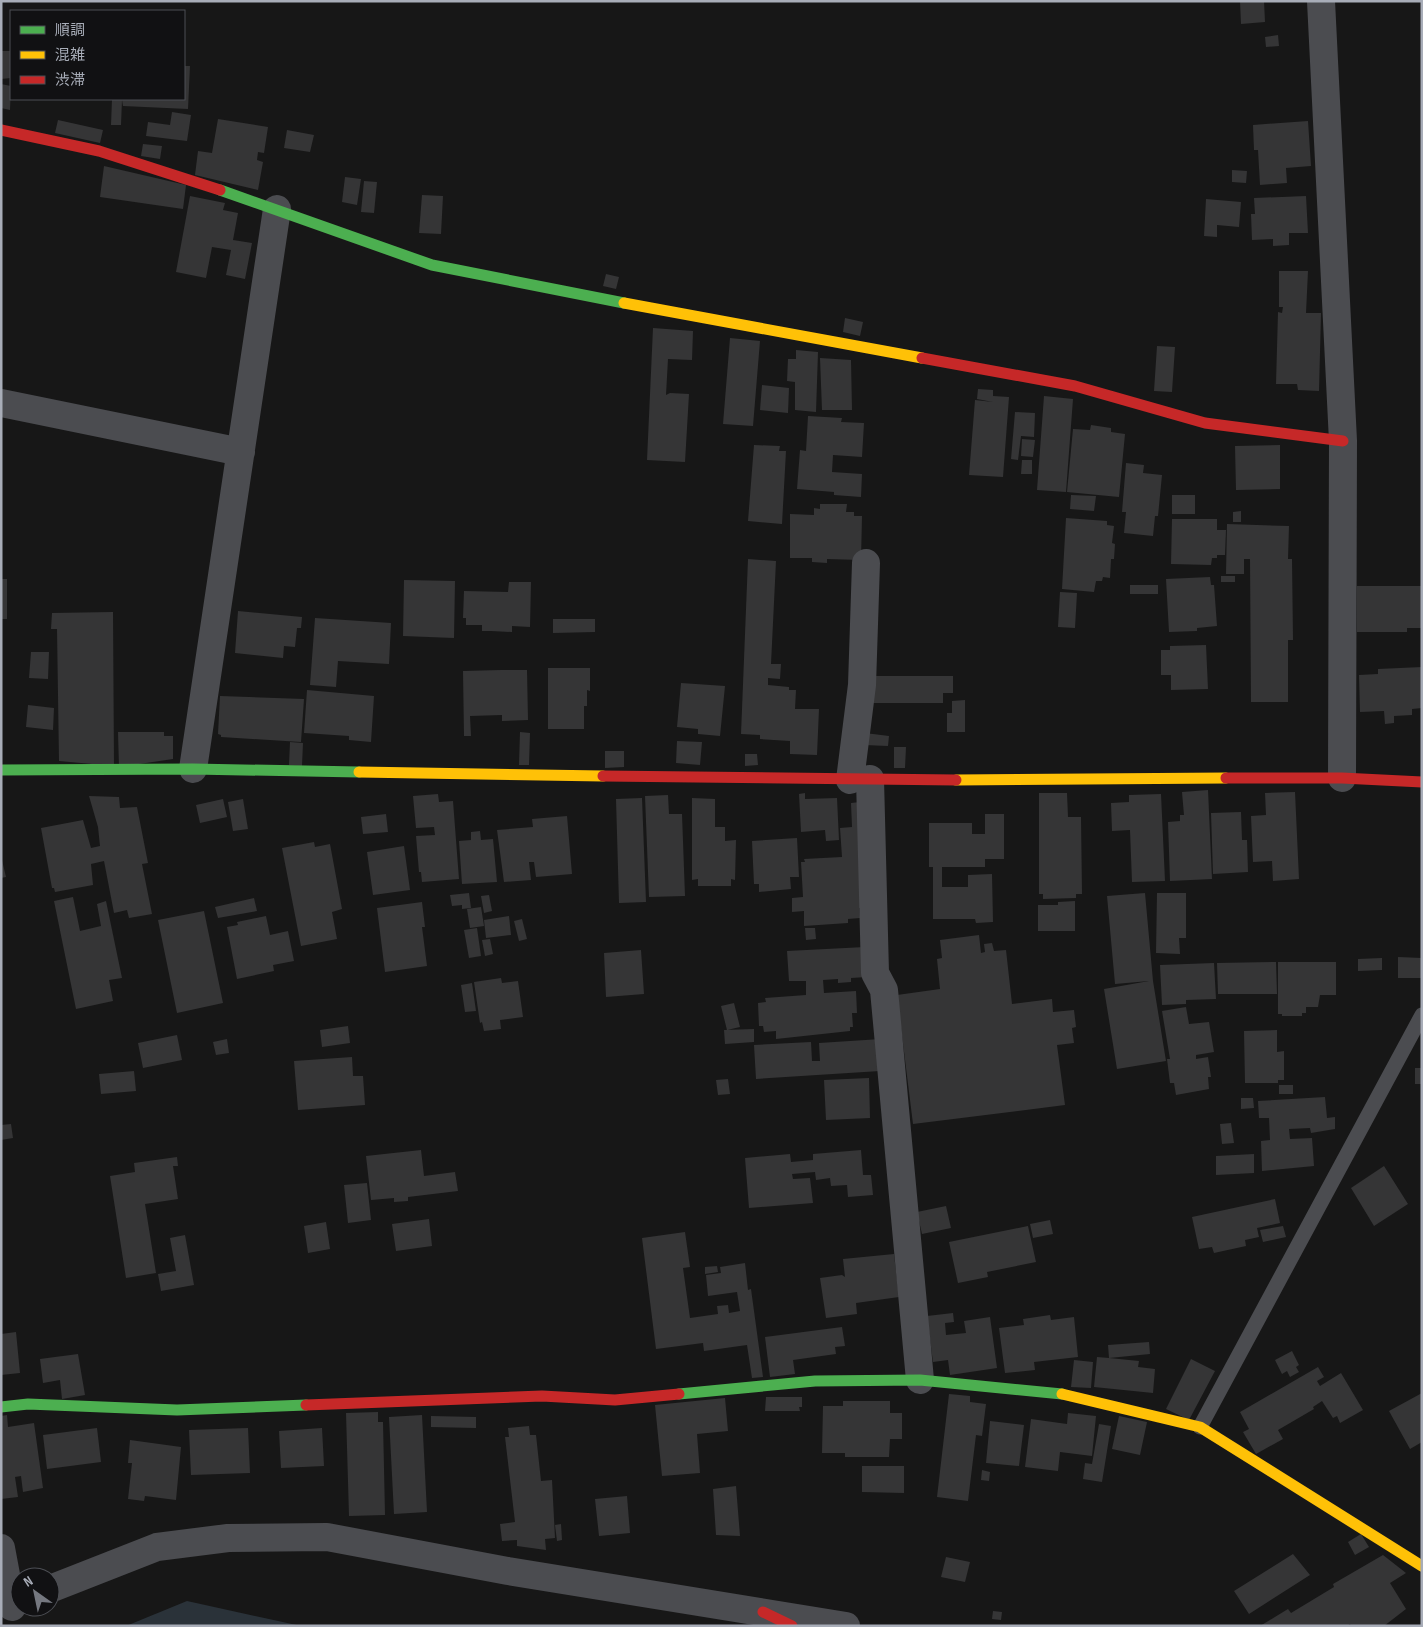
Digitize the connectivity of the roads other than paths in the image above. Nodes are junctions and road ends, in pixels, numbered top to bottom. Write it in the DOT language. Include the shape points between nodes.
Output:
graph roads {
  1 [pos="1321,1"];
  2 [pos="1,130"];
  3 [pos="277,209"];
  4 [pos="1,403"];
  5 [pos="1343,441"];
  6 [pos="241,452"];
  7 [pos="866,563"];
  8 [pos="193,769"];
  9 [pos="1,770"];
  10 [pos="1342,778"];
  11 [pos="860,780"];
  12 [pos="1422,782"];
  13 [pos="1422,1015"];
  14 [pos="920,1380"];
  15 [pos="1,1407"];
  16 [pos="1200,1427"];
  17 [pos="1,1548"];
  18 [pos="1422,1566"];
  19 [pos="60,1585"];
  20 [pos="10,1601"];
  21 [pos="763,1612"];
  22 [pos="792,1626"];
  23 [pos="846,1626"];
  1 -- 5 [label="street"];
  2 -- 3 [label="street" via="99,151"];
  3 -- 5 [label="street" via="432,265 1075,386 1205,423"];
  3 -- 6 [label="street"];
  4 -- 6 [label="street"];
  5 -- 10 [label="street"];
  6 -- 8 [label="street"];
  7 -- 11 [label="street"];
  8 -- 9 [label="street"];
  8 -- 11 [label="street"];
  10 -- 11 [label="street"];
  10 -- 12 [label="street"];
  11 -- 14 [label="street" via="875,973 884,990"];
  13 -- 16 [label="lane"];
  14 -- 15 [label="street" via="815,1381 615,1400 542,1396 177,1410 28,1404"];
  14 -- 16 [label="street" via="1067,1395"];
  16 -- 18 [label="street"];
  17 -- 20 [label="street"];
  19 -- 21 [label="street" via="157,1546 228,1538 327,1537 508,1571"];
  21 -- 22 [label="street"];
  21 -- 23 [label="street"];
}
